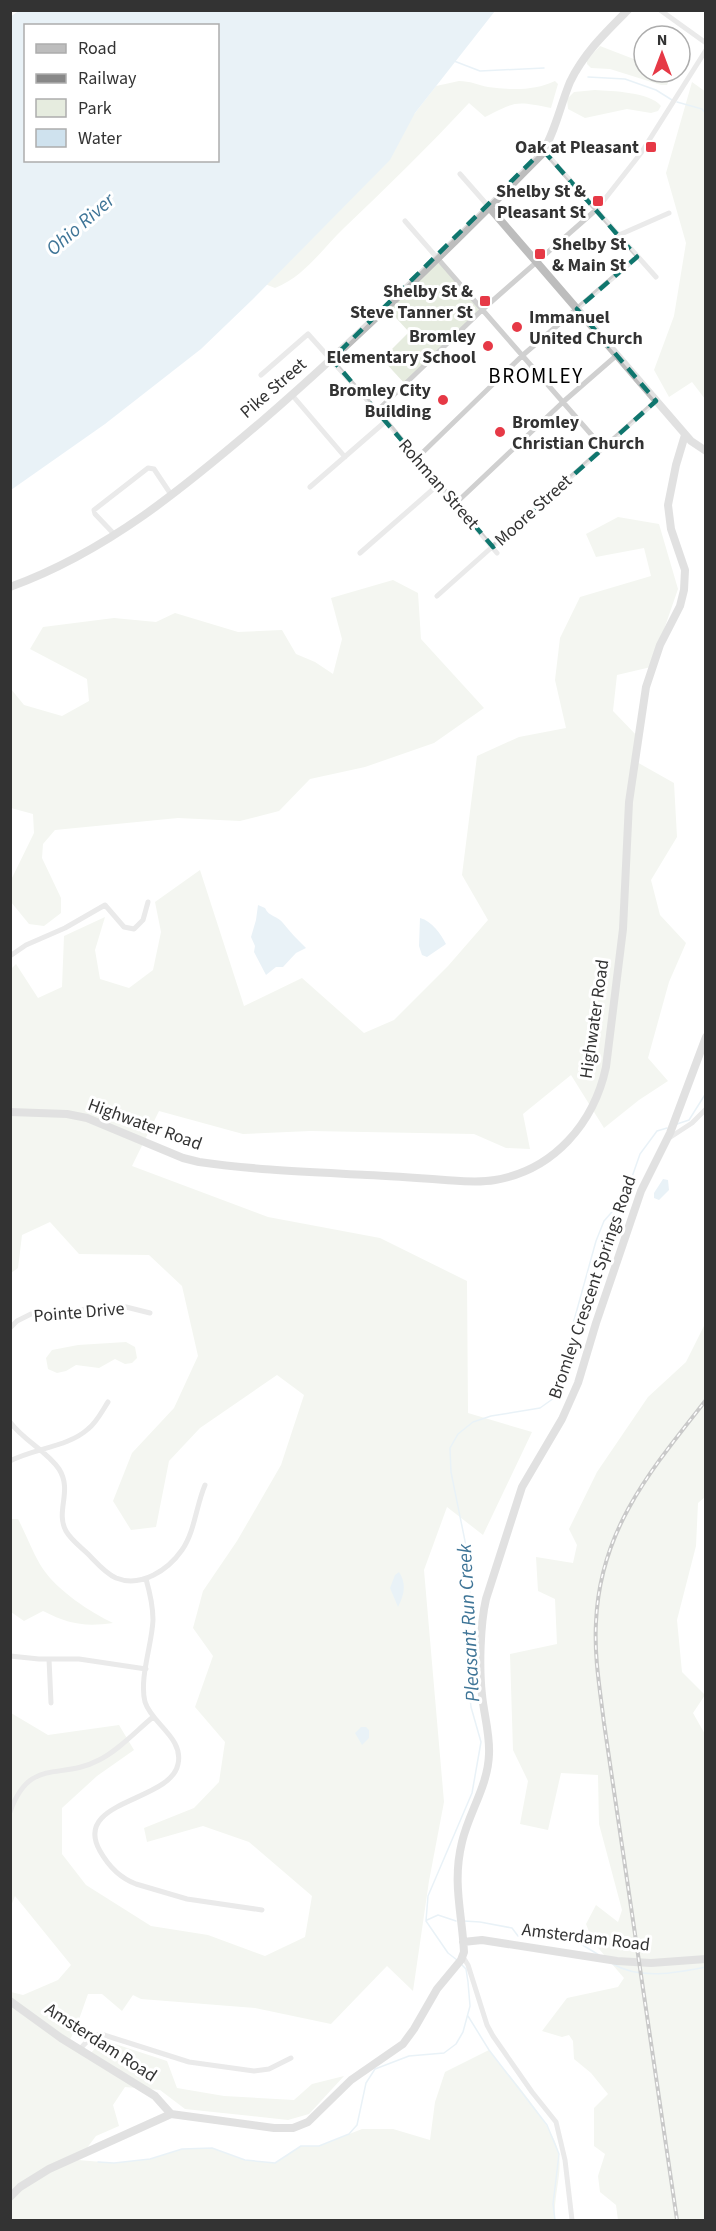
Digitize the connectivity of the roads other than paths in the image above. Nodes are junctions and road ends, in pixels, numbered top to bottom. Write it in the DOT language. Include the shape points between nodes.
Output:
graph roads {
  1 [pos="628,10"];
  2 [pos="660,10"];
  3 [pos="705,43"];
  4 [pos="705,50"];
  5 [pos="543,150"];
  6 [pos="460,174"];
  7 [pos="489,207"];
  8 [pos="597,209"];
  9 [pos="669,213"];
  10 [pos="405,221"];
  11 [pos="619,236"];
  12 [pos="638,257"];
  13 [pos="438,258"];
  14 [pos="537,262"];
  15 [pos="656,278"];
  16 [pos="577,309"];
  17 [pos="482,310"];
  18 [pos="523,355"];
  19 [pos="617,355"];
  20 [pos="332,359"];
  21 [pos="261,375"];
  22 [pos="292,395"];
  23 [pos="656,401"];
  24 [pos="563,402"];
  25 [pos="377,411"];
  26 [pos="386,421"];
  27 [pos="685,435"];
  28 [pos="603,448"];
  29 [pos="705,451"];
  30 [pos="345,457"];
  31 [pos="417,458"];
  32 [pos="440,484"];
  33 [pos="310,487"];
  34 [pos="172,496"];
  35 [pos="456,503"];
  36 [pos="115,535"];
  37 [pos="493,547"];
  38 [pos="360,553"];
  39 [pos="497,553"];
  40 [pos="10,587"];
  41 [pos="437,596"];
  42 [pos="148,902"];
  43 [pos="10,956"];
  44 [pos="705,1037"];
  45 [pos="705,1109"];
  46 [pos="10,1112"];
  47 [pos="668,1136"];
  48 [pos="150,1313"];
  49 [pos="10,1328"];
  50 [pos="108,1402"];
  51 [pos="10,1422"];
  52 [pos="37,1449"];
  53 [pos="10,1461"];
  54 [pos="205,1485"];
  55 [pos="146,1579"];
  56 [pos="10,1656"];
  57 [pos="49,1659"];
  58 [pos="146,1669"];
  59 [pos="51,1703"];
  60 [pos="153,1717"];
  61 [pos="10,1812"];
  62 [pos="262,1910"];
  63 [pos="464,1942"];
  64 [pos="705,1959"];
  65 [pos="460,1961"];
  66 [pos="10,2001"];
  67 [pos="80,2049"];
  68 [pos="291,2058"];
  69 [pos="171,2114"];
  70 [pos="10,2197"];
  71 [pos="572,2220"];
  1 -- 5 [label="street, Pike Street" via="596,42 576,70"];
  2 -- 3 [label="street"];
  4 -- 8 [label="street" via="636,160"];
  5 -- 7 [label="street, Pike Street"];
  5 -- 8 [label="street"];
  6 -- 7 [label="street"];
  7 -- 13 [label="street, Pike Street"];
  7 -- 14 [label="street"];
  8 -- 11 [label="street"];
  8 -- 14 [label="street"];
  9 -- 11 [label="street"];
  10 -- 13 [label="street"];
  11 -- 12 [label="street"];
  12 -- 15 [label="street"];
  12 -- 16 [label="street"];
  13 -- 17 [label="street"];
  13 -- 20 [label="street, Pike Street"];
  14 -- 16 [label="street"];
  14 -- 17 [label="street"];
  16 -- 18 [label="street"];
  16 -- 19 [label="street"];
  17 -- 18 [label="street"];
  17 -- 25 [label="street"];
  18 -- 24 [label="street"];
  18 -- 31 [label="street"];
  19 -- 23 [label="street"];
  19 -- 24 [label="street"];
  20 -- 21 [label="street, Rohman Street" via="308,334"];
  20 -- 22 [label="street, Pike Street"];
  20 -- 25 [label="street, Rohman Street"];
  22 -- 30 [label="street"];
  22 -- 34 [label="street, Pike Street"];
  23 -- 27 [label="street"];
  23 -- 28 [label="street, Moore Street"];
  24 -- 28 [label="street"];
  24 -- 35 [label="street"];
  25 -- 26 [label="street, Rohman Street"];
  26 -- 30 [label="street"];
  26 -- 31 [label="street, Rohman Street"];
  27 -- 29 [label="street"];
  27 -- 46 [label="street, Highwater Road" via="668,505 671,529 685,570 684,590 646,687 629,802 623,929 607,1059 597,1099 567,1142 547,1159 517,1174 494,1180 460,1180 199,1162 87,1118"];
  28 -- 37 [label="street, Moore Street"];
  30 -- 33 [label="street"];
  31 -- 32 [label="street, Rohman Street"];
  32 -- 35 [label="street, Rohman Street"];
  32 -- 38 [label="street"];
  34 -- 36 [label="street, Pike Street"];
  34 -- 36 [label="street" via="154,469 148,468 94,510"];
  35 -- 37 [label="street, Rohman Street"];
  36 -- 40 [label="street, Pike Street" via="48,573"];
  37 -- 39 [label="street, Rohman Street"];
  37 -- 41 [label="street, Moore Street"];
  42 -- 43 [label="street" via="143,920 134,929 124,927 105,905"];
  44 -- 47 [label="street, Bromley Crescent Springs Road"];
  45 -- 47 [label="street" via="678,1134"];
  47 -- 63 [label="street, Bromley Crescent Springs Road" via="641,1191 567,1410 522,1487 486,1599 481,1680 489,1755 459,1858 456,1887"];
  48 -- 49 [label="street, Pointe Drive" via="126,1306 59,1311 31,1314"];
  50 -- 52 [label="street" via="79,1435"];
  51 -- 52 [label="street"];
  52 -- 53 [label="street"];
  52 -- 55 [label="street" via="63,1476 66,1490 62,1515 66,1531 109,1574 125,1580"];
  54 -- 55 [label="street" via="182,1550"];
  55 -- 58 [label="street" via="152,1608"];
  56 -- 57 [label="street"];
  57 -- 58 [label="street" via="79,1659"];
  57 -- 59 [label="street"];
  58 -- 60 [label="street" via="144,1696"];
  60 -- 61 [label="street" via="97,1762 36,1776 24,1787"];
  60 -- 62 [label="street" via="176,1745 176,1772 164,1785 103,1816 95,1838 101,1854 113,1870 136,1884 187,1899"];
  63 -- 64 [label="street, Amsterdam Road" via="482,1940 640,1963"];
  63 -- 65 [label="street, Bromley Crescent Springs Road"];
  65 -- 69 [label="street" via="437,1989 403,2044 351,2080 308,2122 293,2128 274,2128"];
  65 -- 71 [label="street" via="468,1965 493,2036 556,2122"];
  66 -- 67 [label="street, Amsterdam Road"];
  67 -- 68 [label="street" via="91,2037 101,2034 189,2062 254,2071 269,2069"];
  67 -- 69 [label="street, Amsterdam Road" via="155,2096"];
  69 -- 70 [label="street" via="49,2169"];
}
